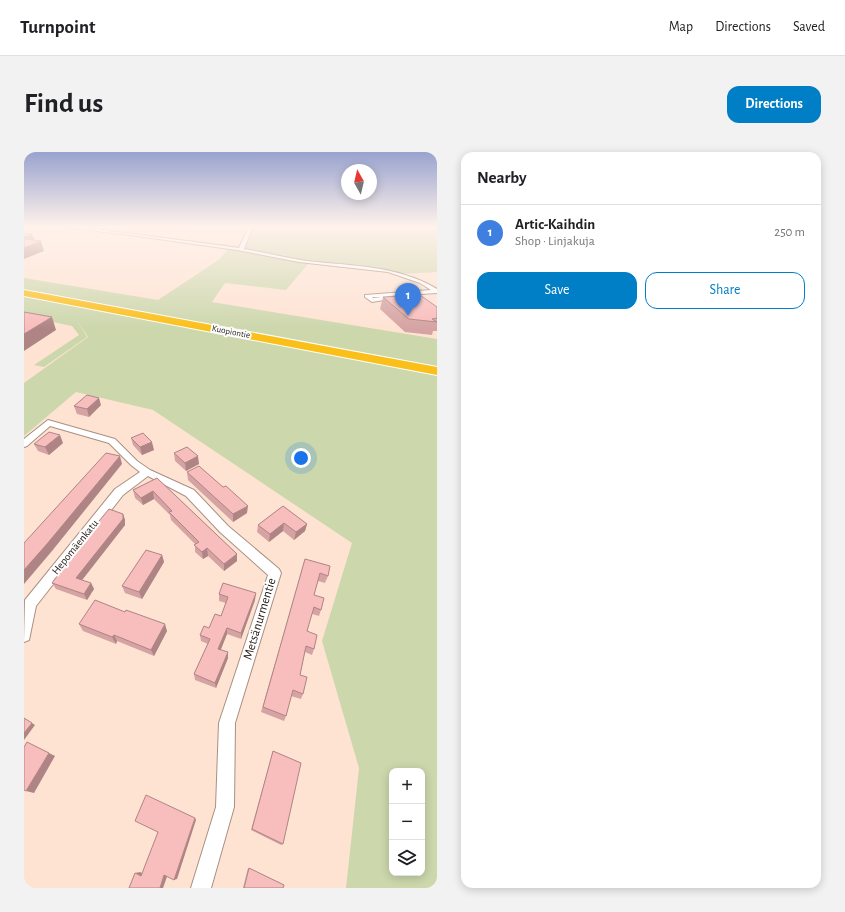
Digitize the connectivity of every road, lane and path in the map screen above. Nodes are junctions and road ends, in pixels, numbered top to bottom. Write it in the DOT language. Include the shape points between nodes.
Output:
graph roads {
  1 [pos="296,260"];
  2 [pos="412,271"];
  3 [pos="402,273"];
  4 [pos="24,286"];
  5 [pos="437,291"];
  6 [pos="24,293"];
  7 [pos="388,294"];
  8 [pos="437,363"];
  9 [pos="437,372"];
  10 [pos="24,444"];
  11 [pos="147,472"];
  12 [pos="24,635"];
  13 [pos="201,888"];
  1 -- 3 [label="street"];
  2 -- 3 [label="street"];
  3 -- 5 [label="street" via="422,280"];
  4 -- 8 [label="highway, Kuopiontie"];
  5 -- 7 [label="street"];
  6 -- 9 [label="highway, Kuopiontie"];
  10 -- 11 [label="street, Metsänurmentie" via="48,423 112,441"];
  11 -- 12 [label="street, Hepomäenkatu" via="119,492 30,604"];
  11 -- 13 [label="street, Metsänurmentie" via="190,493 224,529 275,573 227,723 225,806"];
}
